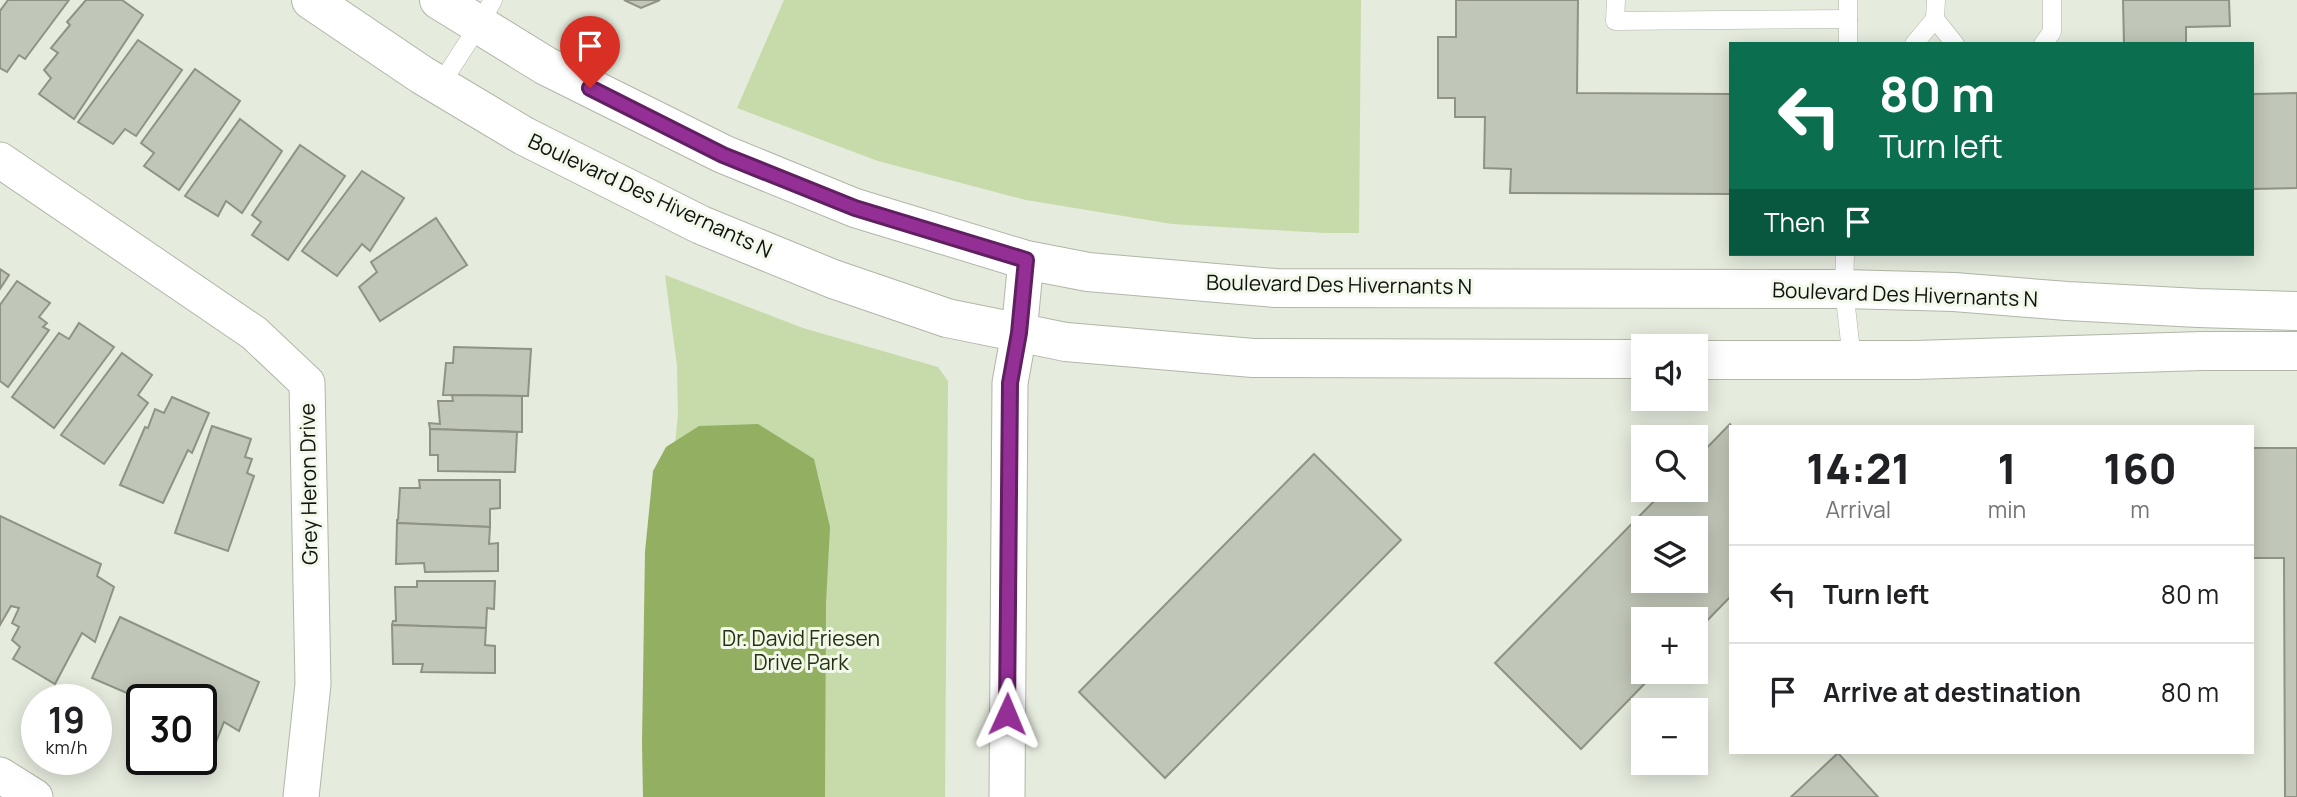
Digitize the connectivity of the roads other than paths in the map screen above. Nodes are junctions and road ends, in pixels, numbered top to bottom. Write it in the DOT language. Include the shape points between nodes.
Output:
graph roads {
  1 [pos="311,0"];
  2 [pos="439,0"];
  3 [pos="1616,0"];
  4 [pos="1848,0"];
  5 [pos="1936,0"];
  6 [pos="2052,0"];
  7 [pos="486,13"];
  8 [pos="1848,19"];
  9 [pos="1935,19"];
  10 [pos="1848,42"];
  11 [pos="1916,42"];
  12 [pos="1953,42"];
  13 [pos="2044,42"];
  14 [pos="440,85"];
  15 [pos="0,160"];
  16 [pos="1026,260"];
  17 [pos="1844,272"];
  18 [pos="2297,311"];
  19 [pos="1019,333"];
  20 [pos="2297,351"];
  21 [pos="1631,359"];
  22 [pos="1708,359"];
  23 [pos="1852,360"];
  24 [pos="0,775"];
  25 [pos="35,797"];
  26 [pos="300,797"];
  27 [pos="1007,797"];
  1 -- 14 [label="street, Boulevard Des Hivernants N"];
  2 -- 7 [label="street, Boulevard Des Hivernants N"];
  3 -- 8 [label="lane" via="1615,21"];
  4 -- 8 [label="lane"];
  5 -- 9 [label="lane"];
  6 -- 13 [label="lane" via="2052,32"];
  7 -- 14 [label="lane"];
  7 -- 16 [label="street, Boulevard Des Hivernants N" via="546,66 723,155 855,208"];
  8 -- 10 [label="lane"];
  9 -- 11 [label="lane"];
  9 -- 12 [label="lane"];
  14 -- 19 [label="street, Boulevard Des Hivernants N" via="524,136 701,225 833,279 947,318"];
  15 -- 26 [label="street, Grey Heron Drive" via="254,333 307,383 313,684"];
  16 -- 17 [label="street, Boulevard Des Hivernants N" via="1088,272 1275,288"];
  16 -- 19 [label="street"];
  17 -- 18 [label="street, Boulevard Des Hivernants N" via="1954,292"];
  17 -- 23 [label="lane"];
  19 -- 21 [label="street, Boulevard Des Hivernants N" via="1066,342 1253,358"];
  19 -- 27 [label="street" via="1010,383"];
  20 -- 23 [label="street"];
  22 -- 23 [label="street"];
  24 -- 25 [label="street"];
}
